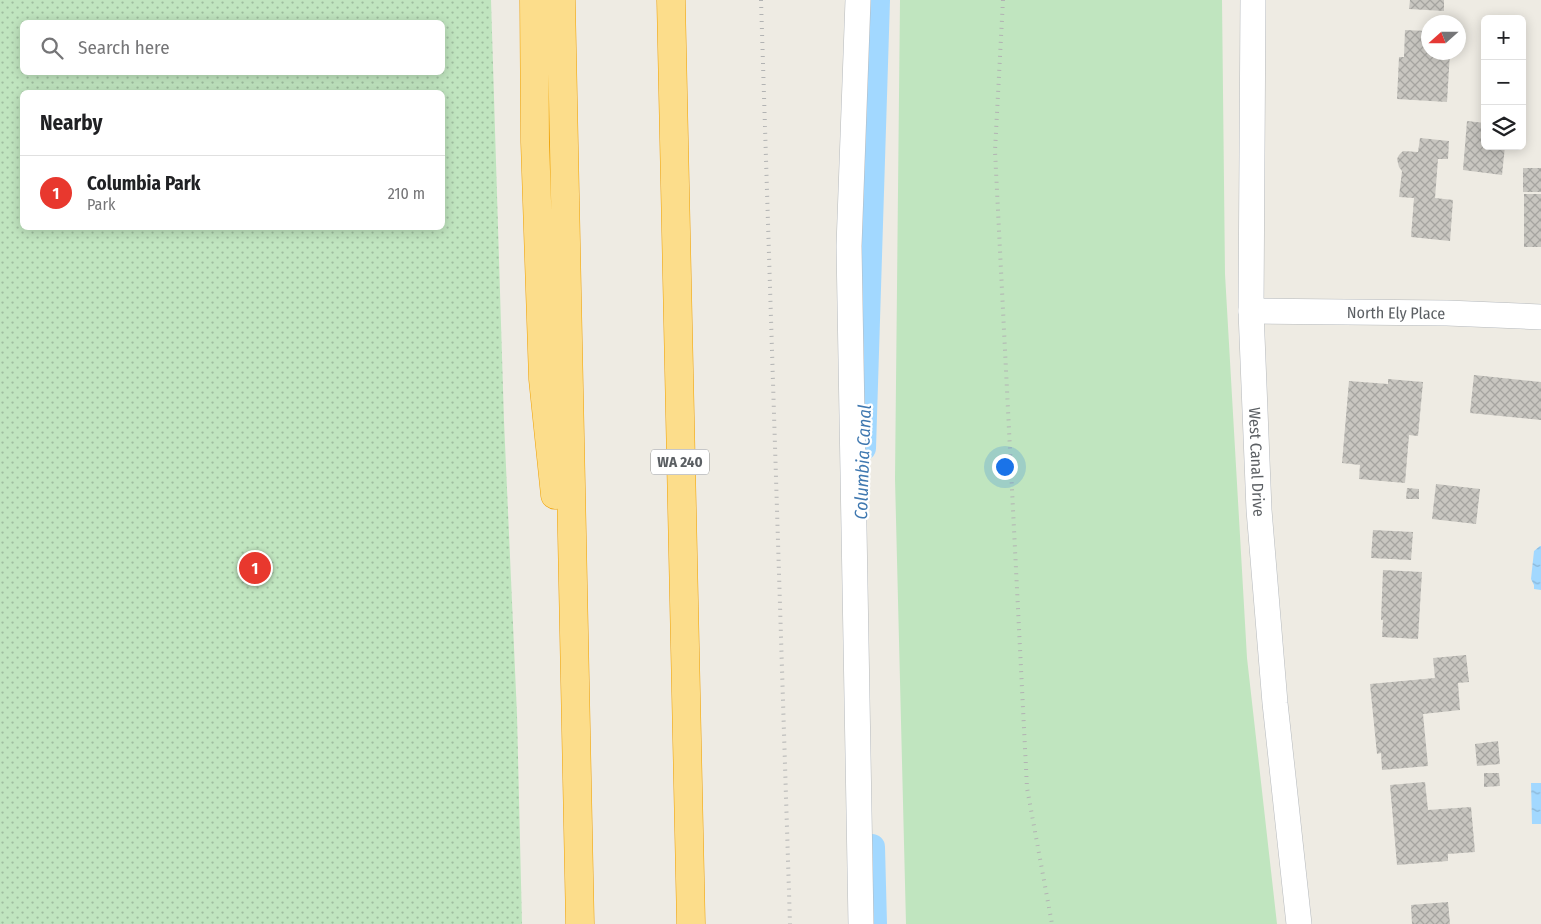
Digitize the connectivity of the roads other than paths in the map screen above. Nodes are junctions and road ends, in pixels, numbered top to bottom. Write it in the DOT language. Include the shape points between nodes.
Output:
graph roads {
  1 [pos="534,0"];
  2 [pos="561,0"];
  3 [pos="671,0"];
  4 [pos="858,0"];
  5 [pos="1253,0"];
  6 [pos="1251,311"];
  7 [pos="1541,317"];
  8 [pos="576,691"];
  9 [pos="580,924"];
  10 [pos="691,924"];
  11 [pos="861,924"];
  12 [pos="1299,924"];
  1 -- 8 [label="highway" via="543,379"];
  2 -- 8 [label="highway"];
  3 -- 10 [label="highway, WA 240"];
  4 -- 11 [label="street" via="849,246"];
  5 -- 6 [label="street, West Canal Drive"];
  6 -- 7 [label="street, North Ely Place"];
  6 -- 12 [label="street, West Canal Drive" via="1261,539"];
  8 -- 9 [label="highway"];
}
